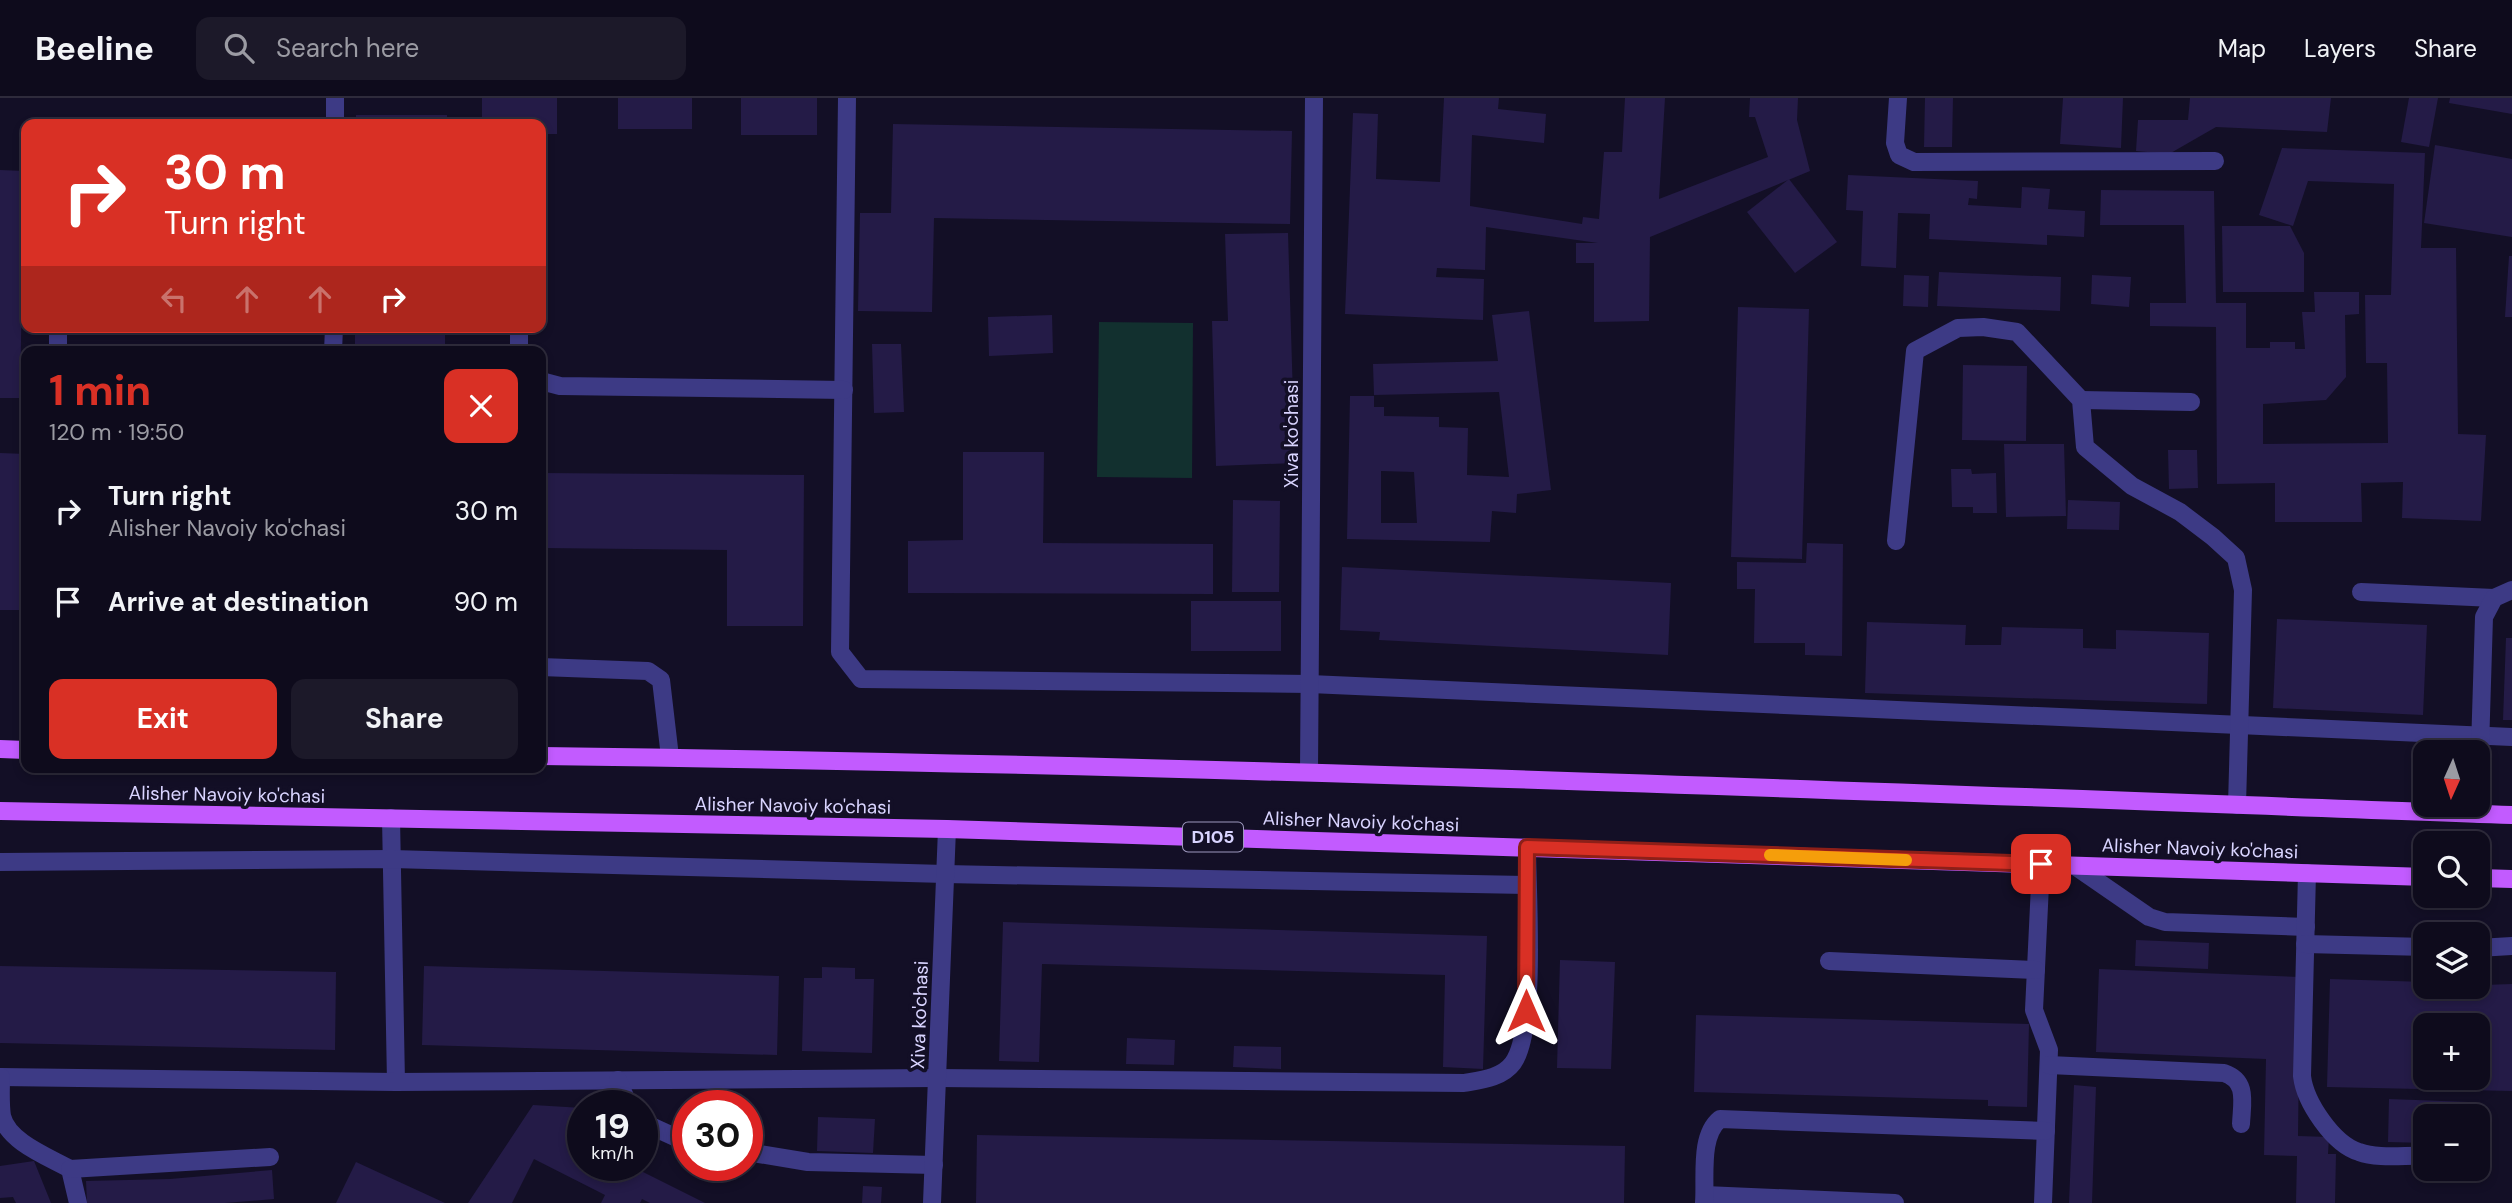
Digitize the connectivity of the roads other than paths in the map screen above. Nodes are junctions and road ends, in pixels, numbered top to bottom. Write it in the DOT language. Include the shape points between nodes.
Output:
graph roads {
  1 [pos="335,98"];
  2 [pos="848,98"];
  3 [pos="1314,98"];
  4 [pos="1898,98"];
  5 [pos="335,119"];
  6 [pos="2215,161"];
  7 [pos="546,382"];
  8 [pos="844,390"];
  9 [pos="2081,400"];
  10 [pos="2191,402"];
  11 [pos="1896,541"];
  12 [pos="2512,590"];
  13 [pos="2361,592"];
  14 [pos="2494,598"];
  15 [pos="546,667"];
  16 [pos="1310,684"];
  17 [pos="2240,727"];
  18 [pos="2481,735"];
  19 [pos="2512,737"];
  20 [pos="2481,740"];
  21 [pos="0,749"];
  22 [pos="21,750"];
  23 [pos="546,756"];
  24 [pos="670,758"];
  25 [pos="1309,770"];
  26 [pos="2237,805"];
  27 [pos="0,811"];
  28 [pos="2413,812"];
  29 [pos="2490,814"];
  30 [pos="2512,815"];
  31 [pos="391,818"];
  32 [pos="947,829"];
  33 [pos="1527,847"];
  34 [pos="392,859"];
  35 [pos="0,862"];
  36 [pos="2041,864"];
  37 [pos="2075,866"];
  38 [pos="2307,873"];
  39 [pos="945,874"];
  40 [pos="2413,877"];
  41 [pos="2490,878"];
  42 [pos="2512,879"];
  43 [pos="1527,885"];
  44 [pos="2306,935"];
  45 [pos="2413,946"];
  46 [pos="2512,946"];
  47 [pos="2490,947"];
  48 [pos="1829,961"];
  49 [pos="2036,970"];
  50 [pos="2049,1065"];
  51 [pos="0,1077"];
  52 [pos="937,1078"];
  53 [pos="618,1080"];
  54 [pos="396,1082"];
  55 [pos="622,1090"];
  56 [pos="2241,1124"];
  57 [pos="2046,1131"];
  58 [pos="763,1154"];
  59 [pos="2413,1155"];
  60 [pos="270,1157"];
  61 [pos="934,1165"];
  62 [pos="70,1169"];
  63 [pos="1704,1199"];
  64 [pos="78,1203"];
  65 [pos="932,1203"];
  66 [pos="1895,1203"];
  67 [pos="2043,1203"];
  1 -- 5 [label="street"];
  2 -- 8 [label="street"];
  3 -- 16 [label="street, Xiva ko'chasi"];
  4 -- 6 [label="street" via="1895,143 1899,155 1914,162"];
  7 -- 8 [label="street" via="560,386"];
  8 -- 16 [label="street" via="840,652 861,679"];
  9 -- 10 [label="street"];
  9 -- 11 [label="street" via="2017,332 1958,328 1915,351"];
  9 -- 17 [label="street" via="2085,447 2132,486 2180,512 2236,558 2243,590"];
  12 -- 14 [label="street"];
  13 -- 14 [label="street"];
  14 -- 18 [label="street" via="2484,617"];
  15 -- 24 [label="street" via="648,671 661,680"];
  16 -- 17 [label="street"];
  16 -- 25 [label="street, Xiva ko'chasi"];
  17 -- 18 [label="street"];
  17 -- 26 [label="street"];
  18 -- 19 [label="street"];
  18 -- 20 [label="street"];
  21 -- 22 [label="main road"];
  23 -- 24 [label="main road"];
  24 -- 25 [label="main road"];
  25 -- 26 [label="main road"];
  26 -- 28 [label="main road"];
  27 -- 31 [label="main road, Alisher Navoiy ko'chasi / D105"];
  29 -- 30 [label="main road"];
  31 -- 32 [label="main road, Alisher Navoiy ko'chasi / D105"];
  31 -- 34 [label="street"];
  32 -- 33 [label="main road, Alisher Navoiy ko'chasi / D105"];
  32 -- 39 [label="street, Xiva ko'chasi"];
  33 -- 36 [label="main road, Alisher Navoiy ko'chasi / D105"];
  33 -- 43 [label="street"];
  34 -- 35 [label="street"];
  34 -- 39 [label="street"];
  34 -- 54 [label="street"];
  36 -- 37 [label="main road, Alisher Navoiy ko'chasi / D105"];
  36 -- 49 [label="street"];
  37 -- 38 [label="main road, Alisher Navoiy ko'chasi / D105"];
  37 -- 44 [label="street" via="2149,918"];
  38 -- 40 [label="main road, Alisher Navoiy ko'chasi / D105"];
  38 -- 44 [label="street"];
  39 -- 43 [label="street"];
  39 -- 52 [label="street, Xiva ko'chasi"];
  41 -- 42 [label="main road"];
  43 -- 52 [label="street" via="1526,1011 1521,1045 1512,1063 1495,1076 1464,1083"];
  44 -- 45 [label="street"];
  44 -- 59 [label="street" via="2302,1076 2308,1101 2344,1142 2360,1153"];
  46 -- 47 [label="street"];
  48 -- 49 [label="street"];
  49 -- 50 [label="street" via="2034,1010 2049,1050"];
  50 -- 56 [label="street" via="2235,1076 2241,1084"];
  50 -- 57 [label="street"];
  51 -- 54 [label="street"];
  51 -- 62 [label="street" via="2,1118 8,1128"];
  52 -- 53 [label="street"];
  52 -- 61 [label="street, Xiva ko'chasi"];
  53 -- 54 [label="street"];
  53 -- 55 [label="street"];
  57 -- 63 [label="street" via="1720,1119 1707,1139"];
  57 -- 67 [label="street"];
  58 -- 61 [label="street" via="808,1161"];
  60 -- 62 [label="street"];
  61 -- 65 [label="street, Xiva ko'chasi"];
  62 -- 64 [label="street"];
  63 -- 66 [label="street"];
}
